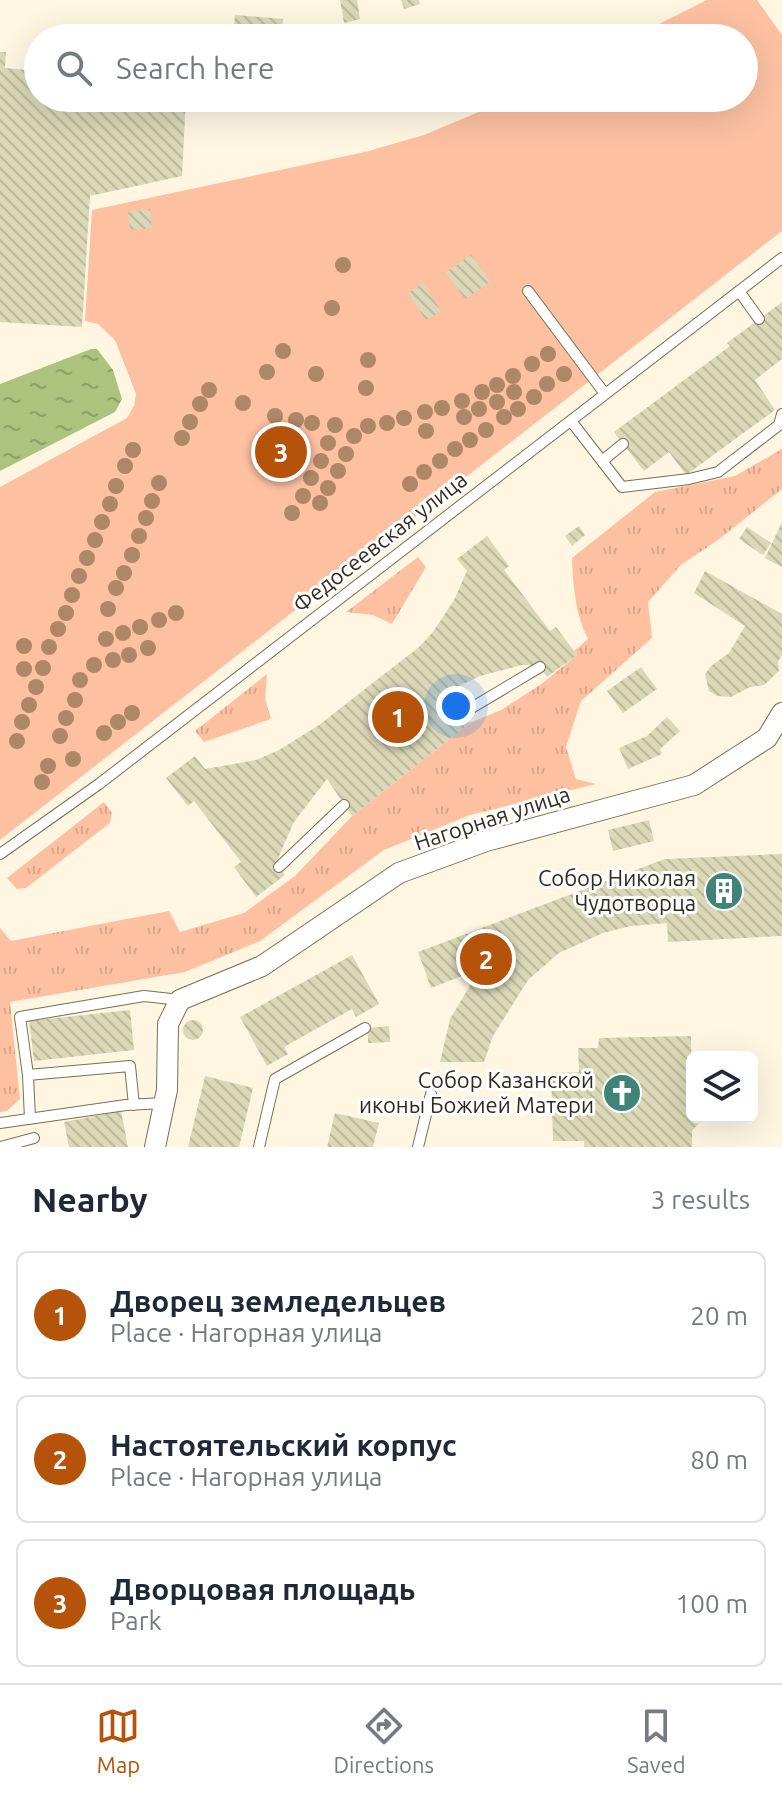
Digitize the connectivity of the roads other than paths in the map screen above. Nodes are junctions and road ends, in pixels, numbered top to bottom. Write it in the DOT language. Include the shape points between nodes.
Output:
graph roads {
  1 [pos="782,258"];
  2 [pos="528,291"];
  3 [pos="739,291"];
  4 [pos="759,319"];
  5 [pos="605,394"];
  6 [pos="782,414"];
  7 [pos="571,421"];
  8 [pos="623,444"];
  9 [pos="602,461"];
  10 [pos="540,667"];
  11 [pos="463,713"];
  12 [pos="782,713"];
  13 [pos="344,805"];
  14 [pos="0,854"];
  15 [pos="279,867"];
  16 [pos="180,1000"];
  17 [pos="365,1028"];
  18 [pos="28,1075"];
  19 [pos="431,1094"];
  20 [pos="164,1103"];
  21 [pos="134,1105"];
  22 [pos="30,1119"];
  23 [pos="0,1123"];
  24 [pos="34,1138"];
  25 [pos="1,1147"];
  26 [pos="155,1147"];
  27 [pos="259,1147"];
  28 [pos="418,1147"];
  1 -- 3 [label="lane, Федосеевская улица"];
  2 -- 5 [label="lane"];
  3 -- 4 [label="lane"];
  3 -- 5 [label="lane, Федосеевская улица"];
  5 -- 7 [label="lane, Федосеевская улица"];
  6 -- 9 [label="lane" via="779,425 718,472 622,487"];
  7 -- 9 [label="lane"];
  7 -- 14 [label="lane, Федосеевская улица" via="99,784"];
  8 -- 9 [label="lane"];
  10 -- 11 [label="lane"];
  12 -- 16 [label="street, Нагорная улица" via="767,738 694,785 486,841 399,873 262,966"];
  13 -- 15 [label="lane"];
  16 -- 18 [label="lane" via="144,996 20,1017"];
  16 -- 20 [label="street" via="168,1024"];
  17 -- 27 [label="lane" via="275,1079"];
  18 -- 21 [label="lane" via="130,1066"];
  18 -- 22 [label="lane"];
  19 -- 28 [label="lane"];
  20 -- 21 [label="lane"];
  20 -- 26 [label="street"];
  21 -- 22 [label="lane"];
  22 -- 23 [label="lane"];
  24 -- 25 [label="lane"];
}
